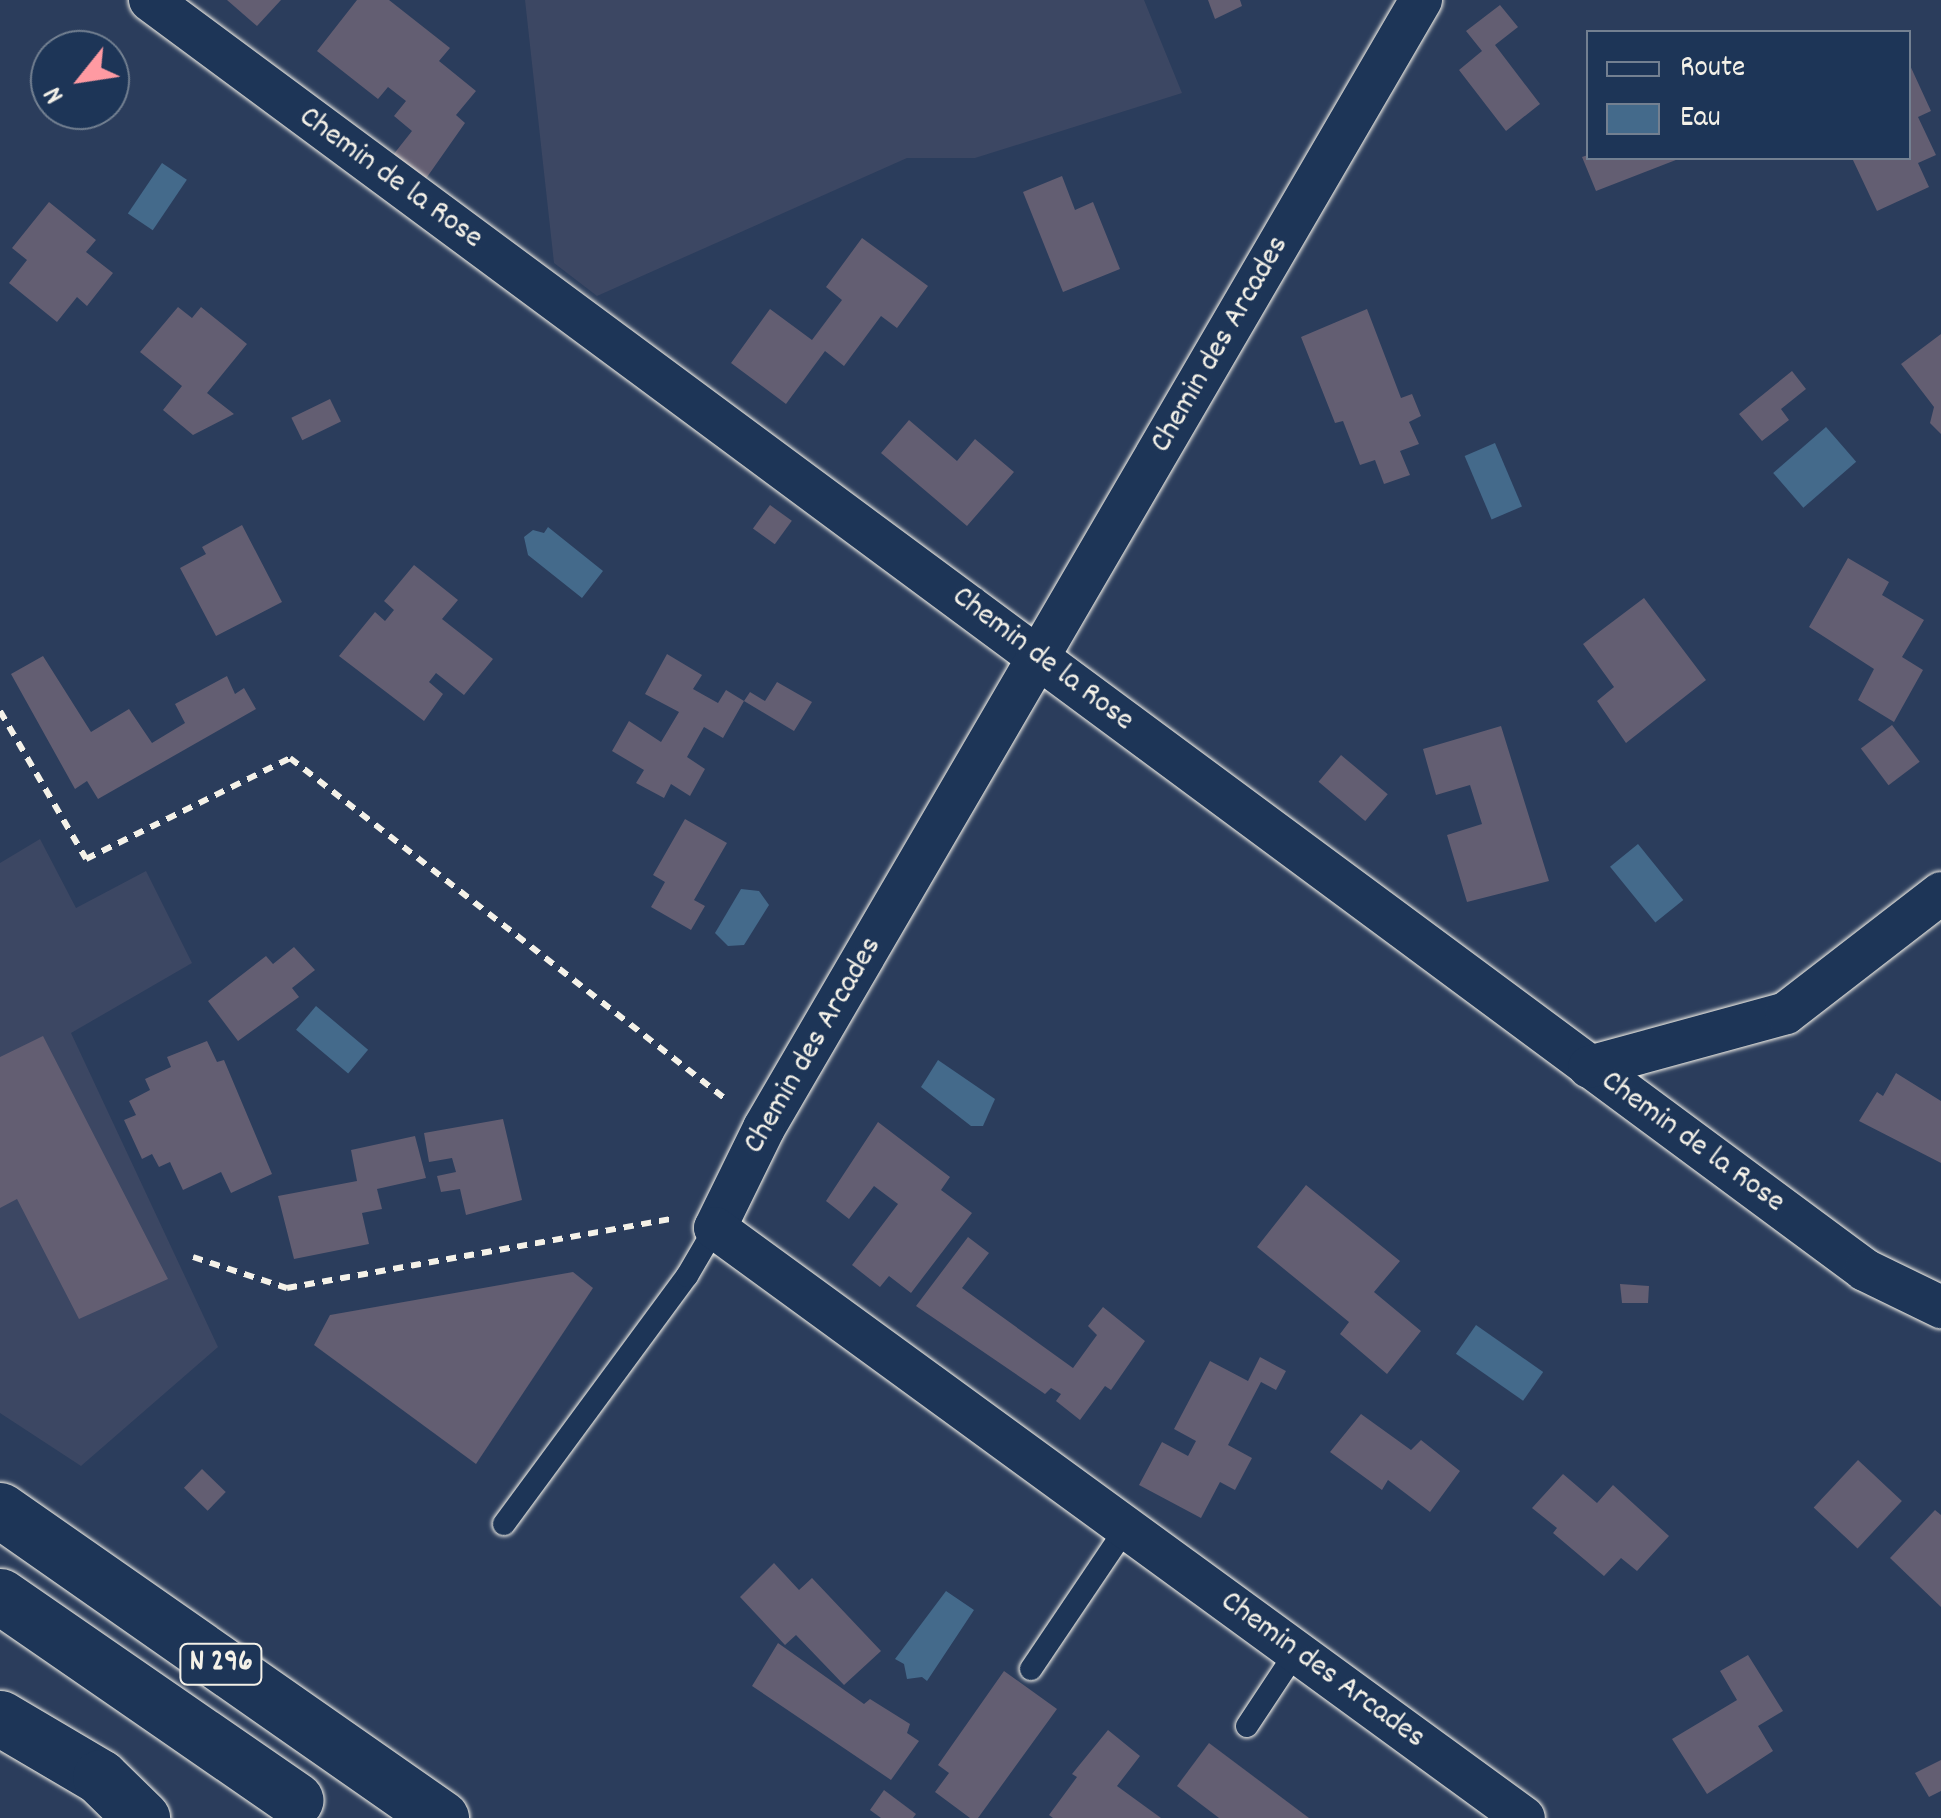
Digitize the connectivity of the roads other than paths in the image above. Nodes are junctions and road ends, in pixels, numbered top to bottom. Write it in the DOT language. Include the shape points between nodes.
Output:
graph roads {
  1 [pos="150,0"];
  2 [pos="1421,0"];
  3 [pos="1039,657"];
  4 [pos="1941,893"];
  5 [pos="1590,1067"];
  6 [pos="715,1228"];
  7 [pos="1941,1307"];
  8 [pos="0,1510"];
  9 [pos="504,1524"];
  10 [pos="1126,1528"];
  11 [pos="0,1596"];
  12 [pos="1296,1652"];
  13 [pos="1031,1669"];
  14 [pos="0,1718"];
  15 [pos="1247,1726"];
  16 [pos="0,1745"];
  17 [pos="309,1809"];
  18 [pos="94,1818"];
  19 [pos="142,1818"];
  20 [pos="441,1818"];
  21 [pos="1524,1818"];
  1 -- 3 [label="street, Chemin de la Rose"];
  2 -- 3 [label="street, Chemin des Arcades"];
  3 -- 5 [label="street, Chemin de la Rose"];
  3 -- 6 [label="street, Chemin des Arcades" via="764,1128"];
  4 -- 5 [label="street" via="1786,1014"];
  5 -- 7 [label="street, Chemin de la Rose" via="1865,1270"];
  6 -- 9 [label="lane"];
  6 -- 10 [label="street, Chemin des Arcades"];
  8 -- 20 [label="main road, N 296"];
  10 -- 12 [label="street, Chemin des Arcades"];
  10 -- 13 [label="lane"];
  11 -- 17 [label="main road"];
  12 -- 15 [label="lane"];
  12 -- 21 [label="street, Chemin des Arcades"];
  14 -- 19 [label="main road" via="100,1777"];
  16 -- 18 [label="main road" via="82,1799"];
}
